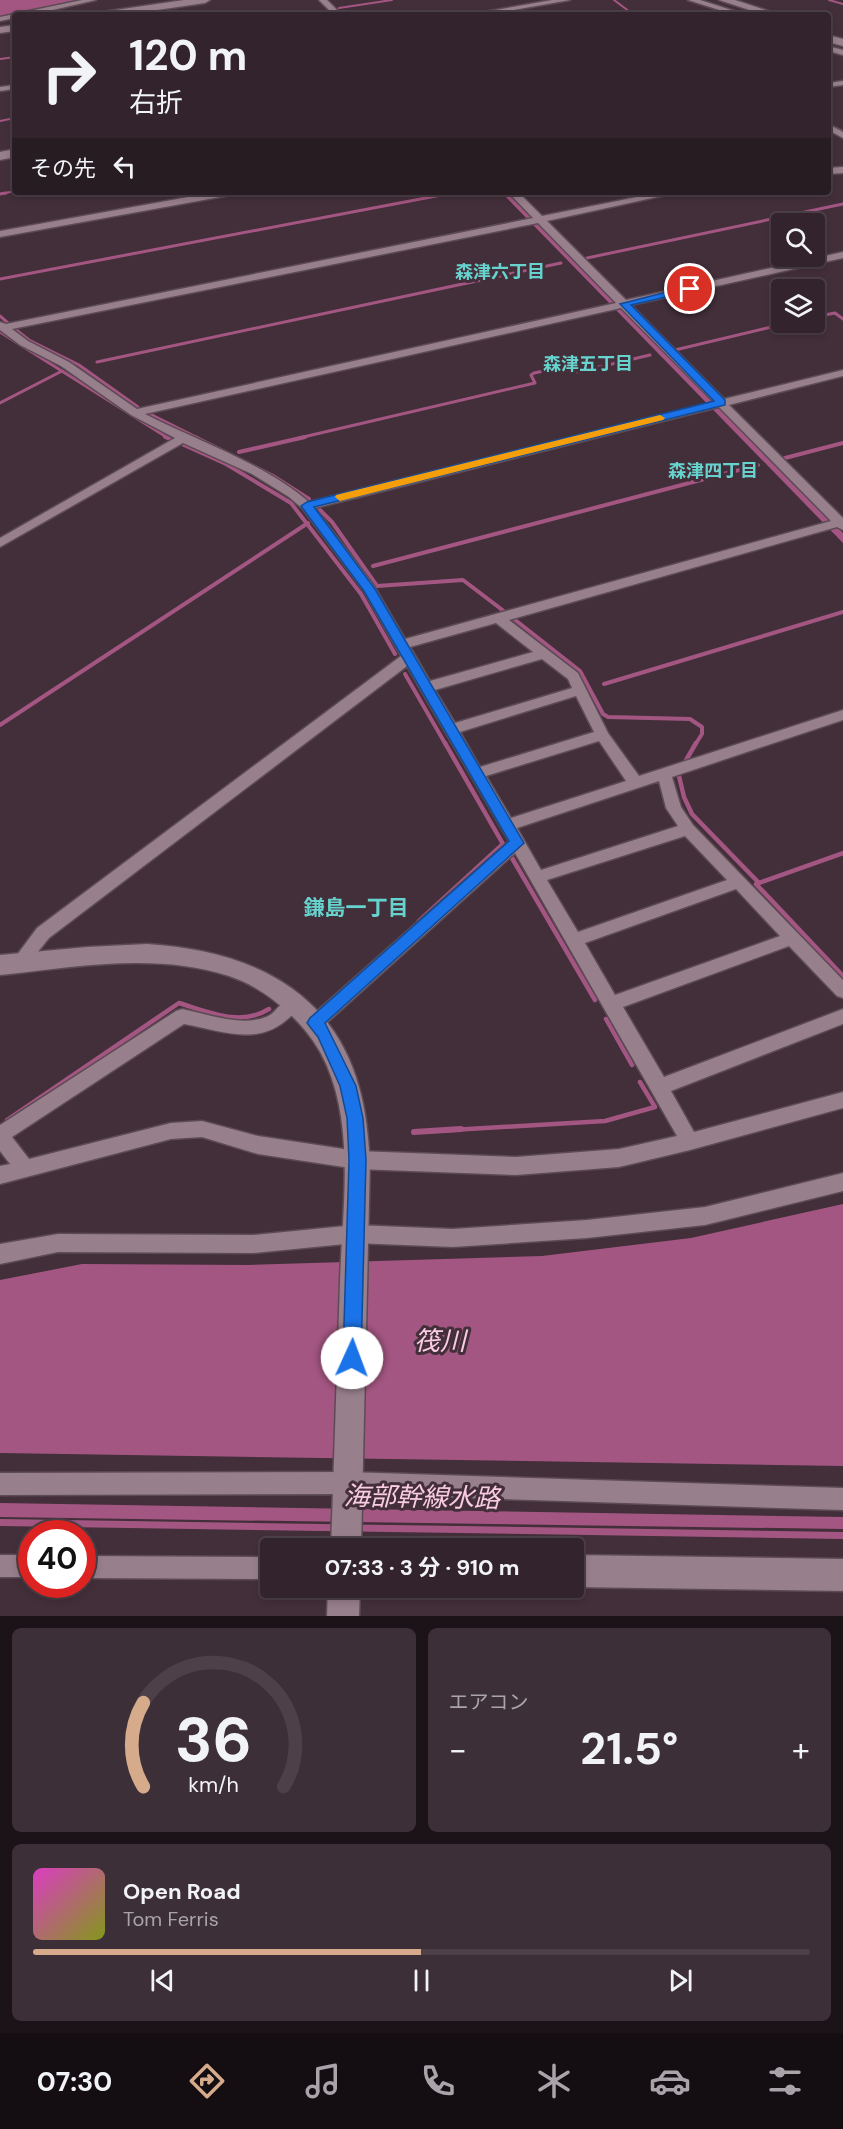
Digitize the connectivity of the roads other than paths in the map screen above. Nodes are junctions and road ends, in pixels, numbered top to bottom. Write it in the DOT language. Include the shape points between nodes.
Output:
graph roads {
  1 [pos="92,0"];
  2 [pos="205,0"];
  3 [pos="323,0"];
  4 [pos="566,0"];
  5 [pos="692,0"];
  6 [pos="724,0"];
  7 [pos="34,12"];
  8 [pos="123,12"];
  9 [pos="335,12"];
  10 [pos="490,12"];
  11 [pos="732,12"];
  12 [pos="766,12"];
  13 [pos="214,195"];
  14 [pos="515,195"];
  15 [pos="660,195"];
  16 [pos="535,220"];
  17 [pos="0,234"];
  18 [pos="843,255"];
  19 [pos="624,304"];
  20 [pos="2,326"];
  21 [pos="843,373"];
  22 [pos="716,404"];
  23 [pos="135,413"];
  24 [pos="183,438"];
  25 [pos="307,506"];
  26 [pos="838,524"];
  27 [pos="0,543"];
  28 [pos="498,618"];
  29 [pos="406,651"];
  30 [pos="544,654"];
  31 [pos="427,687"];
  32 [pos="580,690"];
  33 [pos="843,715"];
  34 [pos="452,729"];
  35 [pos="602,735"];
  36 [pos="477,773"];
  37 [pos="664,774"];
  38 [pos="635,783"];
  39 [pos="508,825"];
  40 [pos="688,829"];
  41 [pos="517,843"];
  42 [pos="538,877"];
  43 [pos="739,882"];
  44 [pos="792,938"];
  45 [pos="575,940"];
  46 [pos="10,964"];
  47 [pos="843,991"];
  48 [pos="294,1003"];
  49 [pos="612,1004"];
  50 [pos="843,1016"];
  51 [pos="315,1023"];
  52 [pos="660,1087"];
  53 [pos="843,1100"];
  54 [pos="0,1136"];
  55 [pos="690,1142"];
  56 [pos="357,1160"];
  57 [pos="24,1167"];
  58 [pos="0,1175"];
  59 [pos="843,1182"];
  60 [pos="356,1242"];
  61 [pos="0,1254"];
  62 [pos="348,1481"];
  63 [pos="0,1484"];
  64 [pos="843,1499"];
  65 [pos="346,1538"];
  66 [pos="0,1566"];
  67 [pos="18,1566"];
  68 [pos="96,1567"];
  69 [pos="260,1568"];
  70 [pos="584,1571"];
  71 [pos="843,1575"];
  72 [pos="344,1598"];
  73 [pos="343,1616"];
  1 -- 7 [label="street"];
  2 -- 8 [label="street"];
  3 -- 9 [label="street"];
  4 -- 10 [label="street"];
  5 -- 11 [label="street"];
  6 -- 12 [label="street"];
  13 -- 17 [label="street"];
  14 -- 16 [label="street"];
  15 -- 16 [label="street"];
  16 -- 19 [label="street"];
  16 -- 20 [label="street"];
  18 -- 19 [label="street"];
  19 -- 22 [label="street"];
  19 -- 23 [label="street"];
  20 -- 23 [label="street"];
  21 -- 22 [label="street"];
  22 -- 25 [label="street"];
  22 -- 26 [label="street"];
  23 -- 24 [label="street"];
  24 -- 25 [label="street" via="256,472"];
  24 -- 27 [label="street"];
  25 -- 29 [label="street" via="369,589"];
  26 -- 28 [label="street"];
  28 -- 29 [label="street"];
  28 -- 30 [label="street"];
  29 -- 31 [label="street"];
  29 -- 46 [label="street" via="43,933"];
  30 -- 31 [label="street"];
  30 -- 32 [label="street" via="573,676"];
  31 -- 34 [label="street"];
  32 -- 34 [label="street"];
  32 -- 35 [label="street"];
  33 -- 37 [label="street"];
  34 -- 36 [label="street"];
  35 -- 36 [label="street"];
  35 -- 38 [label="street"];
  36 -- 39 [label="street"];
  37 -- 38 [label="street"];
  37 -- 40 [label="street" via="674,808"];
  38 -- 39 [label="street"];
  39 -- 41 [label="street"];
  40 -- 42 [label="street"];
  40 -- 43 [label="street"];
  41 -- 42 [label="street"];
  41 -- 51 [label="street"];
  42 -- 45 [label="street"];
  43 -- 44 [label="street"];
  43 -- 45 [label="street"];
  44 -- 47 [label="street"];
  44 -- 49 [label="street"];
  45 -- 49 [label="street"];
  46 -- 48 [label="street" via="114,955 202,960 258,978"];
  48 -- 51 [label="street"];
  48 -- 54 [label="street" via="273,1023 248,1029 182,1016"];
  49 -- 52 [label="street"];
  50 -- 52 [label="street"];
  51 -- 56 [label="street" via="348,1086 355,1118"];
  52 -- 55 [label="street"];
  53 -- 55 [label="street"];
  54 -- 57 [label="street"];
  55 -- 56 [label="street" via="619,1158 516,1166"];
  56 -- 57 [label="street" via="258,1145 202,1129 171,1131"];
  56 -- 60 [label="street"];
  57 -- 58 [label="street"];
  59 -- 60 [label="street" via="705,1215 599,1227"];
  60 -- 61 [label="street" via="58,1243"];
  60 -- 62 [label="street"];
  62 -- 63 [label="street"];
  62 -- 64 [label="street"];
  62 -- 65 [label="street"];
  66 -- 67 [label="street"];
  68 -- 69 [label="street"];
  70 -- 71 [label="street"];
  72 -- 73 [label="street"];
}
